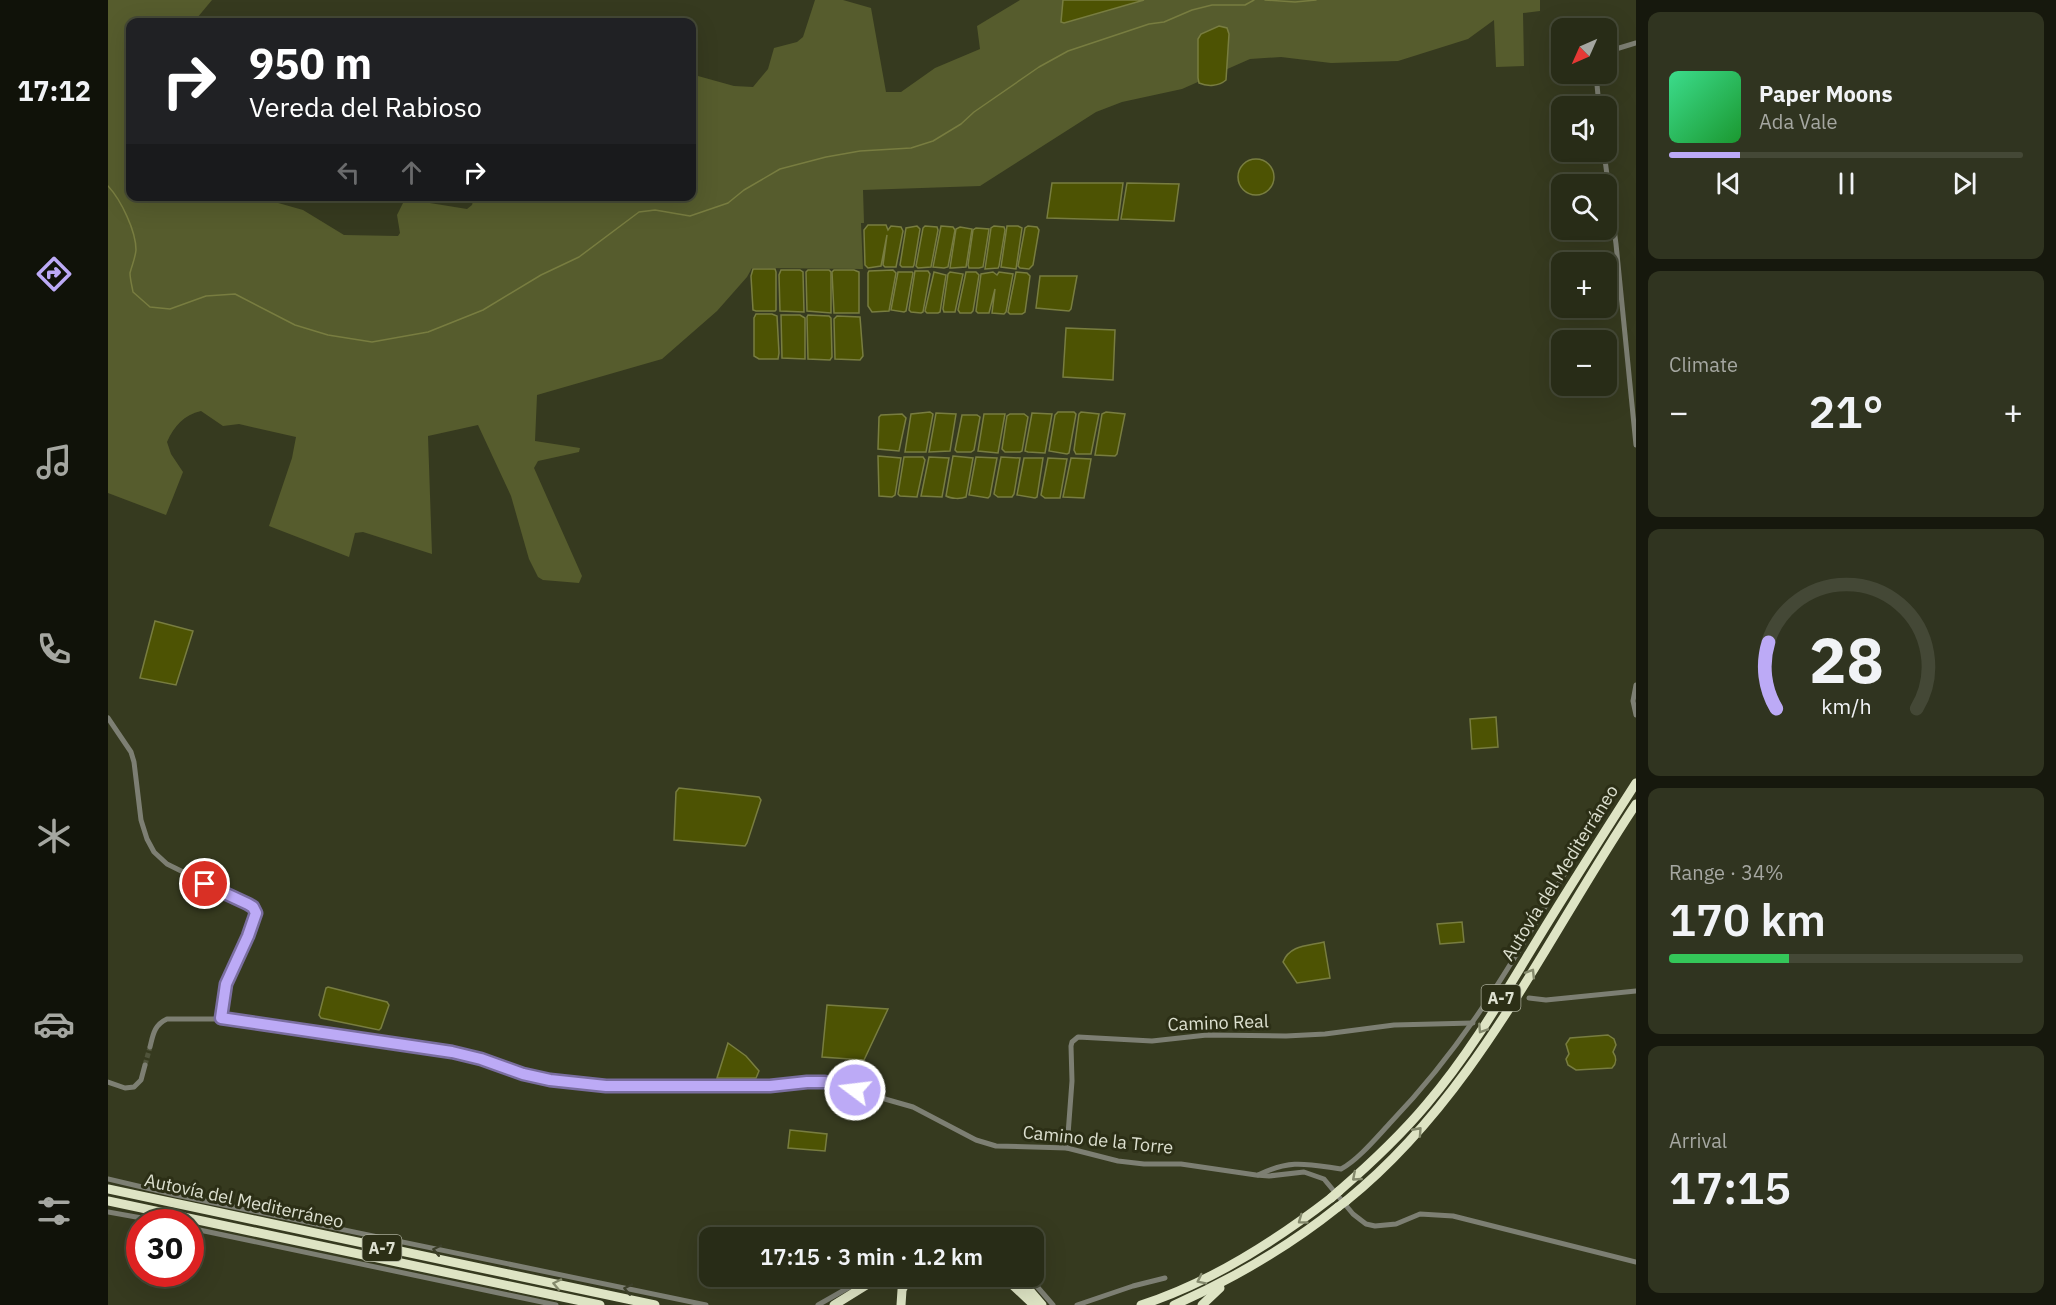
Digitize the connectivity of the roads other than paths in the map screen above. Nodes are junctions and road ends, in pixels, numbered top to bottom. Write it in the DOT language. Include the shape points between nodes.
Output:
graph roads {
  1 [pos="1636,43"];
  2 [pos="1617,49"];
  3 [pos="1605,162"];
  4 [pos="1636,445"];
  5 [pos="1636,685"];
  6 [pos="1636,715"];
  7 [pos="108,718"];
  8 [pos="1636,783"];
  9 [pos="1636,804"];
  10 [pos="1566,871"];
  11 [pos="1636,991"];
  12 [pos="1529,998"];
  13 [pos="221,1018"];
  14 [pos="1473,1023"];
  15 [pos="150,1047"];
  16 [pos="145,1065"];
  17 [pos="108,1082"];
  18 [pos="1067,1148"];
  19 [pos="1256,1175"];
  20 [pos="108,1179"];
  21 [pos="108,1189"];
  22 [pos="108,1201"];
  23 [pos="108,1212"];
  24 [pos="126,1215"];
  25 [pos="204,1231"];
  26 [pos="1636,1262"];
  27 [pos="1165,1278"];
  28 [pos="1233,1278"];
  29 [pos="855,1287"];
  30 [pos="860,1287"];
  31 [pos="904,1287"];
  32 [pos="1015,1287"];
  33 [pos="1025,1287"];
  34 [pos="1037,1287"];
  35 [pos="556,1305"];
  36 [pos="600,1305"];
  37 [pos="655,1305"];
  38 [pos="706,1305"];
  39 [pos="818,1305"];
  40 [pos="834,1305"];
  41 [pos="901,1305"];
  42 [pos="1034,1305"];
  43 [pos="1042,1305"];
  44 [pos="1053,1305"];
  45 [pos="1077,1305"];
  46 [pos="1142,1305"];
  47 [pos="1174,1305"];
  48 [pos="1202,1305"];
  1 -- 2 [label="street"];
  3 -- 4 [label="street"];
  5 -- 6 [label="street"];
  7 -- 13 [label="street" via="131,752 141,819 154,852 167,864 248,904 256,913 226,984"];
  8 -- 46 [label="highway, Autovía del Mediterráneo / A-7, one-way, bridge" via="1462,1059 1396,1139 1331,1198 1272,1240 1203,1280"];
  28 -- 9 [label="highway, Autovía del Mediterráneo / A-7, one-way" via="1342,1204 1416,1134 1473,1062"];
  10 -- 14 [label="street"];
  11 -- 12 [label="street" via="1546,1000"];
  13 -- 15 [label="street, Camino de la Torre" via="167,1019 155,1029"];
  13 -- 18 [label="street, Camino de la Torre" via="452,1052 550,1080 606,1086 825,1082 913,1107 976,1140 996,1146"];
  14 -- 18 [label="street, Camino Real" via="1152,1041 1078,1037 1071,1046"];
  14 -- 19 [label="street" via="1424,1088 1346,1166 1341,1169 1296,1163"];
  16 -- 17 [label="street" via="141,1080 134,1087"];
  18 -- 19 [label="street, Camino de la Torre" via="1118,1161 1180,1164"];
  19 -- 26 [label="street, Camino de la Torre" via="1314,1174 1324,1179 1366,1224 1396,1224 1420,1214 1453,1216"];
  38 -- 20 [label="street, one-way"];
  37 -- 21 [label="highway, Autovía del Mediterráneo / A-7, one-way"];
  22 -- 36 [label="highway, Autovía del Mediterráneo / A-7"];
  23 -- 24 [label="street"];
  25 -- 35 [label="street"];
  27 -- 45 [label="street"];
  28 -- 47 [label="highway, Autovía del Mediterráneo / A-7"];
  28 -- 48 [label="highway"];
  29 -- 39 [label="street"];
  30 -- 40 [label="highway"];
  31 -- 41 [label="highway"];
  32 -- 42 [label="highway"];
  33 -- 43 [label="highway"];
  34 -- 44 [label="street"];
}
